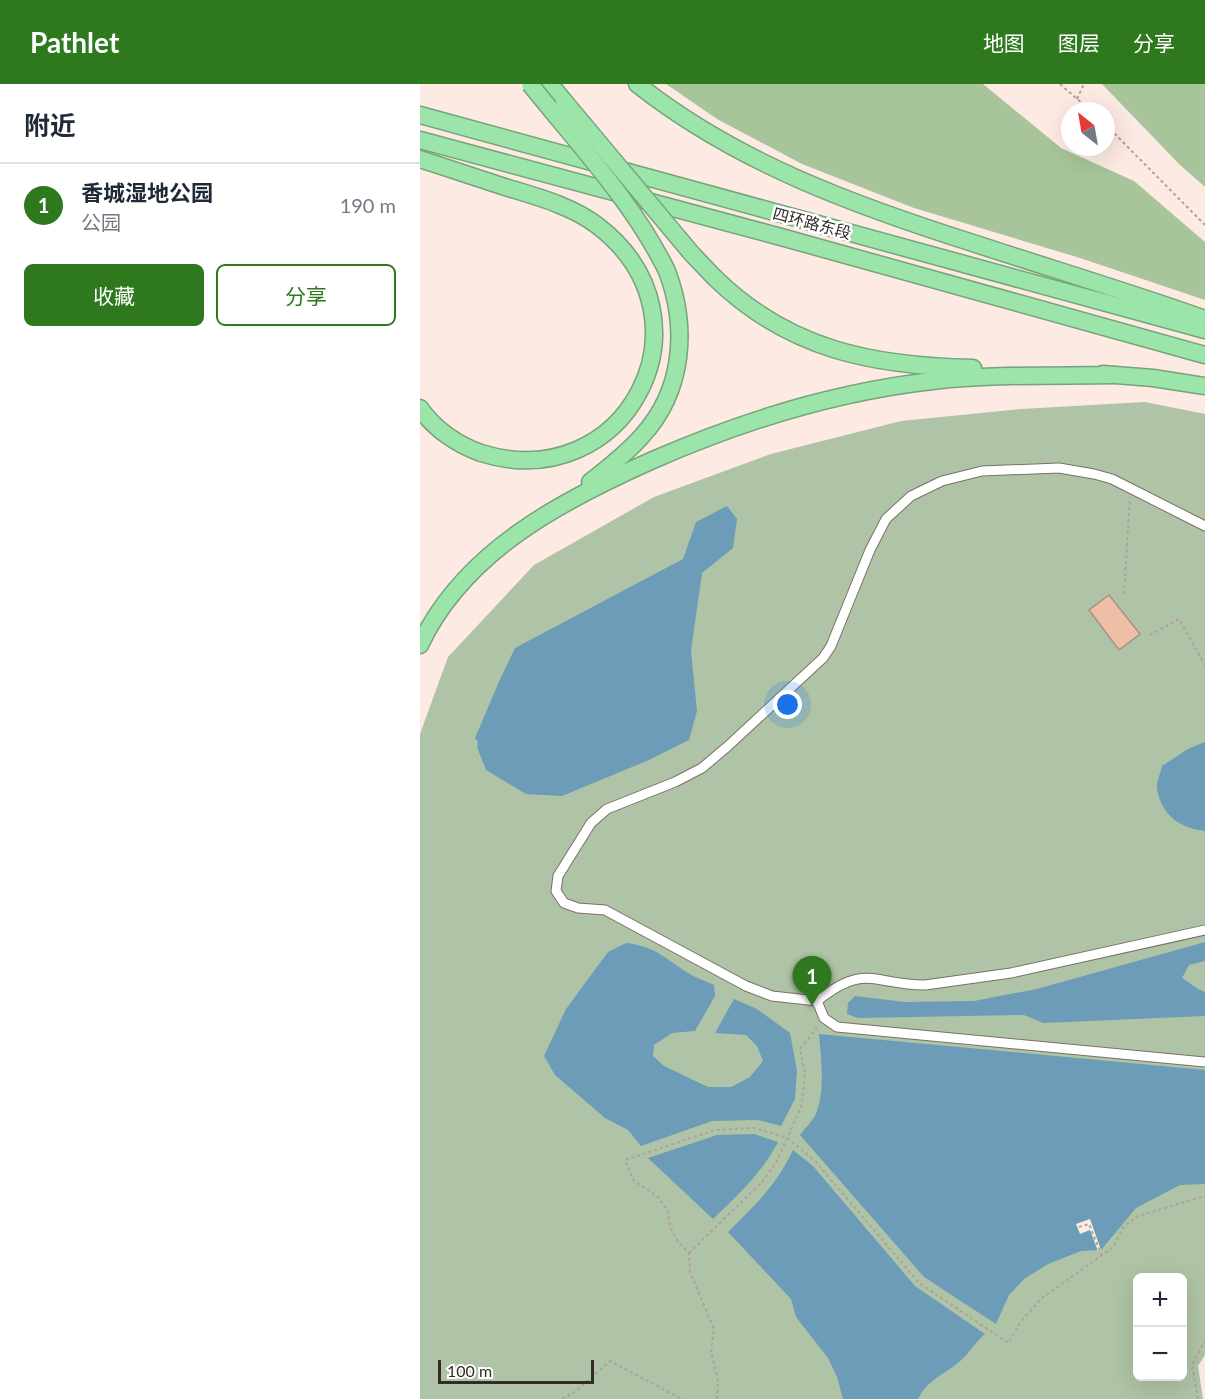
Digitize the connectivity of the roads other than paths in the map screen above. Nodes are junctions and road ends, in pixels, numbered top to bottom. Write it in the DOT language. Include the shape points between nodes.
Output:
graph roads {
  1 [pos="530,84"];
  2 [pos="550,84"];
  3 [pos="637,84"];
  4 [pos="420,106"];
  5 [pos="420,115"];
  6 [pos="497,136"];
  7 [pos="420,140"];
  8 [pos="420,159"];
  9 [pos="1205,319"];
  10 [pos="1205,330"];
  11 [pos="1205,355"];
  12 [pos="1113,375"];
  13 [pos="1205,386"];
  14 [pos="420,408"];
  15 [pos="549,513"];
  16 [pos="1205,526"];
  17 [pos="420,645"];
  18 [pos="1205,930"];
  19 [pos="817,1001"];
  20 [pos="1205,1062"];
  1 -- 15 [label="highway, bridge" via="648,234 667,271 681,331 675,376 644,435"];
  2 -- 12 [label="highway, bridge" via="692,254 735,297 773,323 818,344 878,361"];
  3 -- 9 [label="highway" via="658,101 762,163 826,192"];
  4 -- 6 [label="highway"];
  5 -- 6 [label="highway, 四环路东段"];
  6 -- 10 [label="highway, 四环路东段"];
  7 -- 11 [label="highway, 四环路东段"];
  8 -- 14 [label="highway" via="533,195 597,225 638,268 648,290 655,327 645,382 632,405 604,434 564,454 524,460 477,451 457,443"];
  12 -- 13 [label="highway"];
  12 -- 15 [label="highway" via="1002,375 931,381 803,406 683,447"];
  15 -- 17 [label="highway" via="472,573 440,611"];
  16 -- 19 [label="street" via="1112,479 1059,468 982,471 942,481 911,496 886,519 823,658 702,768 607,809 591,823 558,876 556,891 564,903 605,910 746,986 772,996"];
  18 -- 19 [label="street" via="1011,973 925,985 860,977 845,981"];
  19 -- 20 [label="street" via="824,1018 837,1028"];
}
